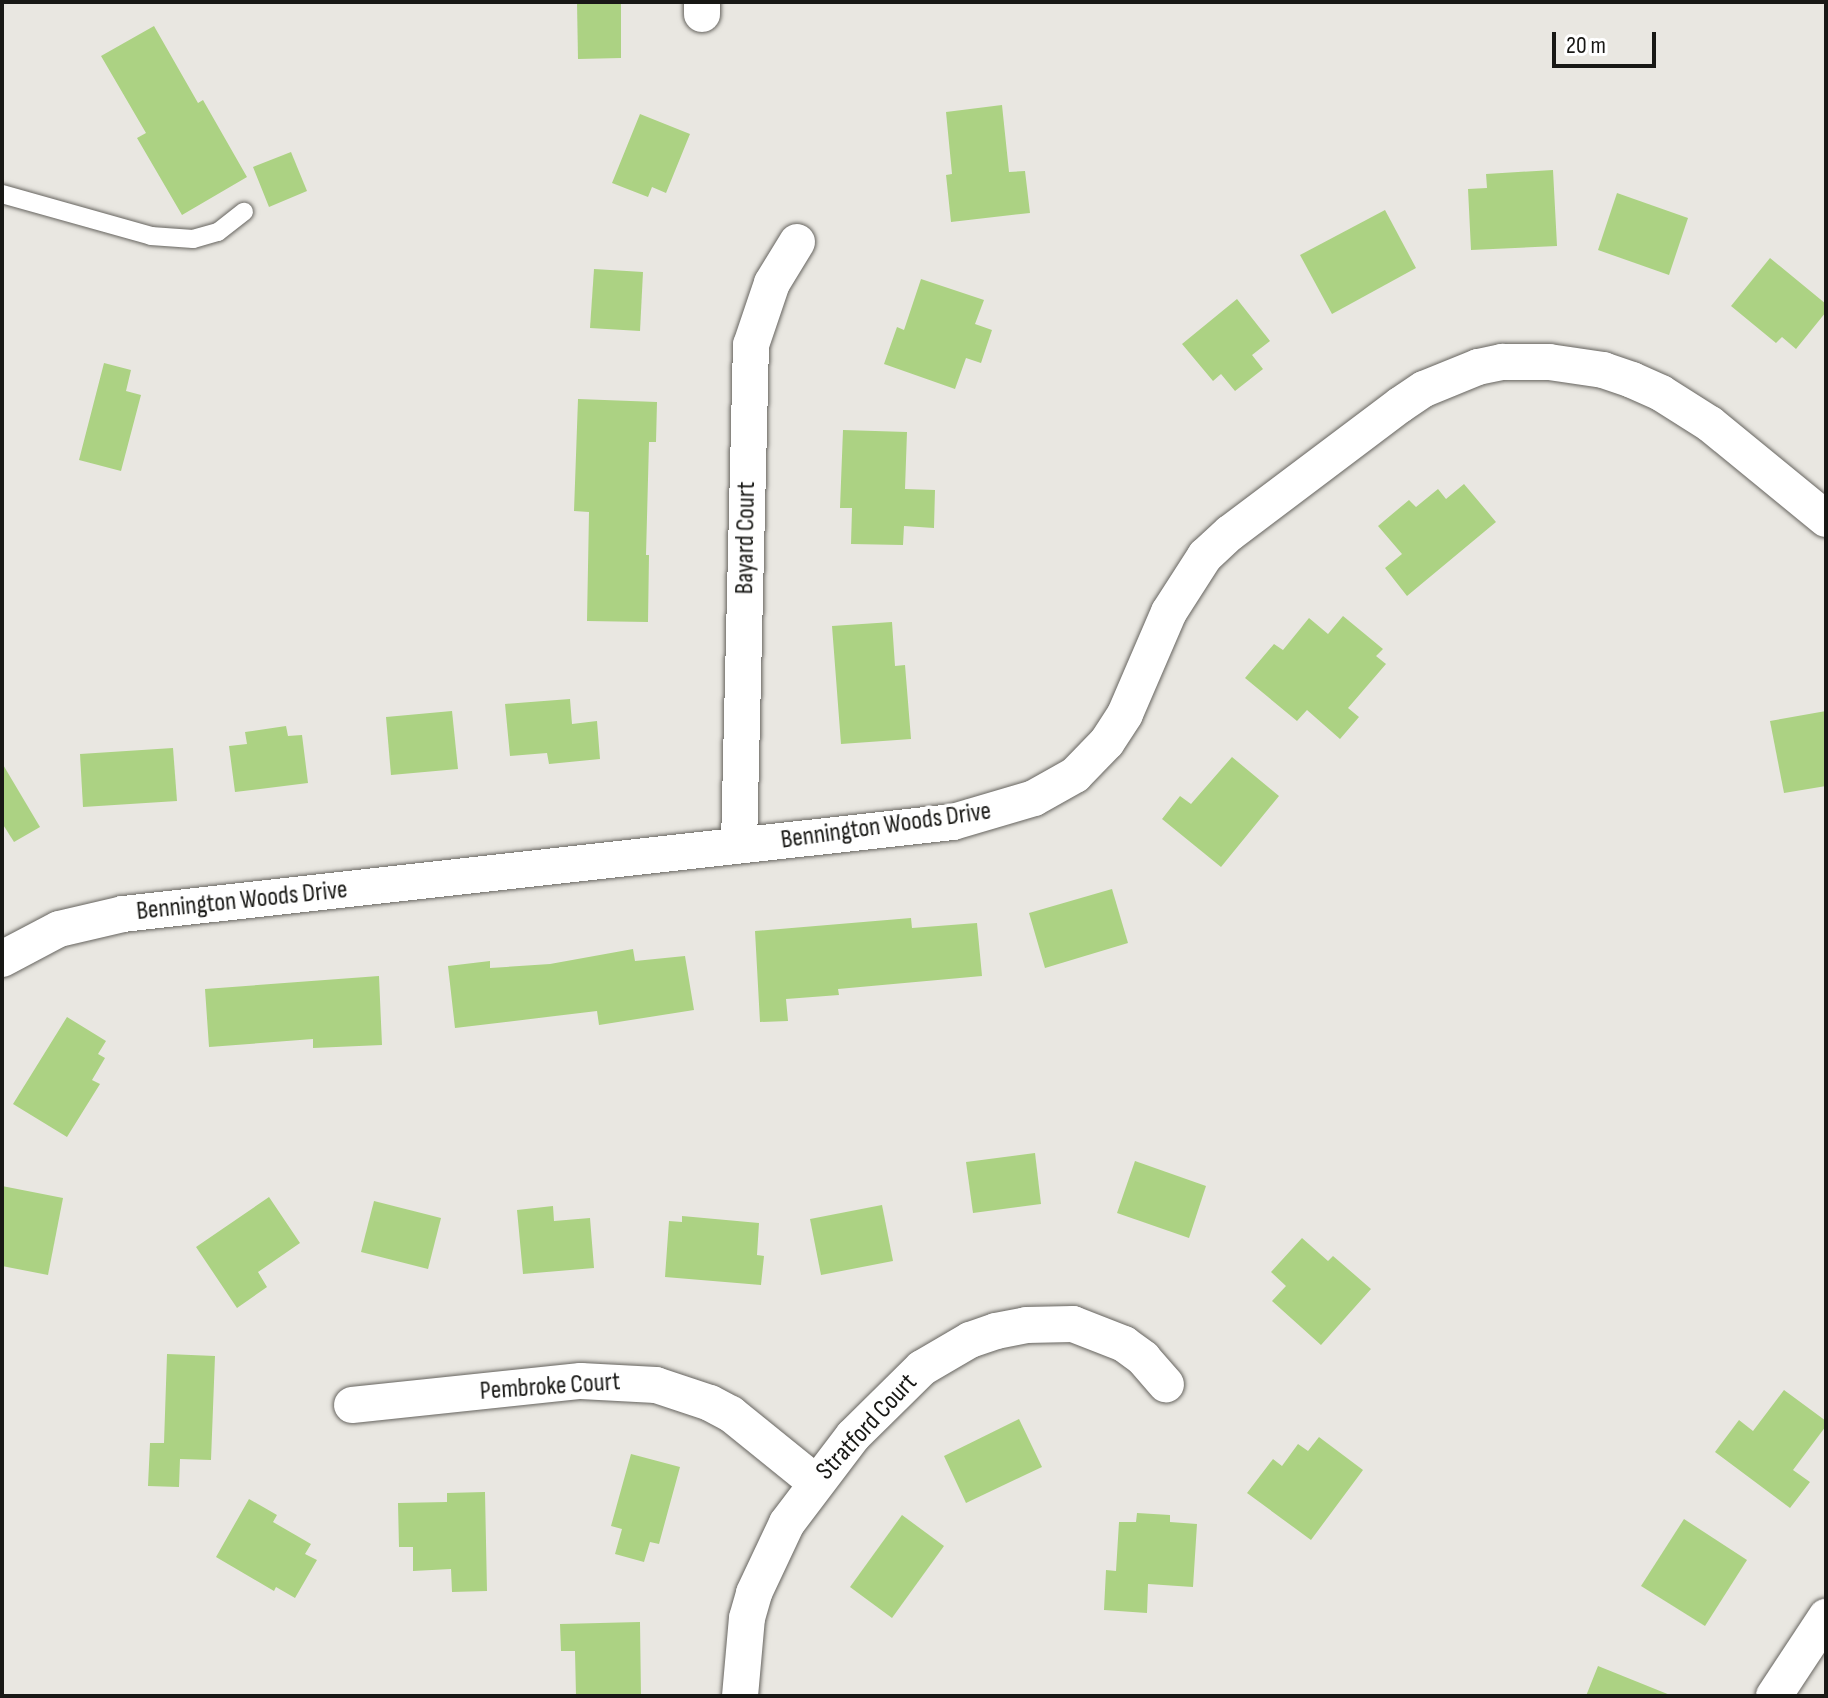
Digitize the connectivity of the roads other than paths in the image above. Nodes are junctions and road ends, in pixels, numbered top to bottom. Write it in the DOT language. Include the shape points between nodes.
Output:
graph roads {
  1 [pos="2,194"];
  2 [pos="244,212"];
  3 [pos="797,242"];
  4 [pos="1826,519"];
  5 [pos="739,845"];
  6 [pos="2,959"];
  7 [pos="1166,1384"];
  8 [pos="352,1405"];
  9 [pos="815,1482"];
  10 [pos="1826,1617"];
  11 [pos="740,1696"];
  12 [pos="1774,1696"];
  1 -- 2 [label="lane" via="151,236 193,239 218,232"];
  3 -- 5 [label="street, Bayard Court" via="772,283 751,345"];
  4 -- 5 [label="street, Bennington Woods Drive" via="1710,424 1661,393 1578,365 1528,360 1478,367 1400,405 1205,556 1169,612 1125,714 1075,775 1034,798 979,817"];
  5 -- 6 [label="street, Bennington Woods Drive" via="123,914 59,929"];
  7 -- 9 [label="street, Stratford Court" via="1143,1358 1090,1329 1053,1323 996,1331 922,1368"];
  8 -- 9 [label="street, Pembroke Court" via="581,1381 656,1385 731,1414"];
  9 -- 11 [label="street, Stratford Court" via="787,1523 754,1593 743,1644"];
  10 -- 12 [label="street"];
}
